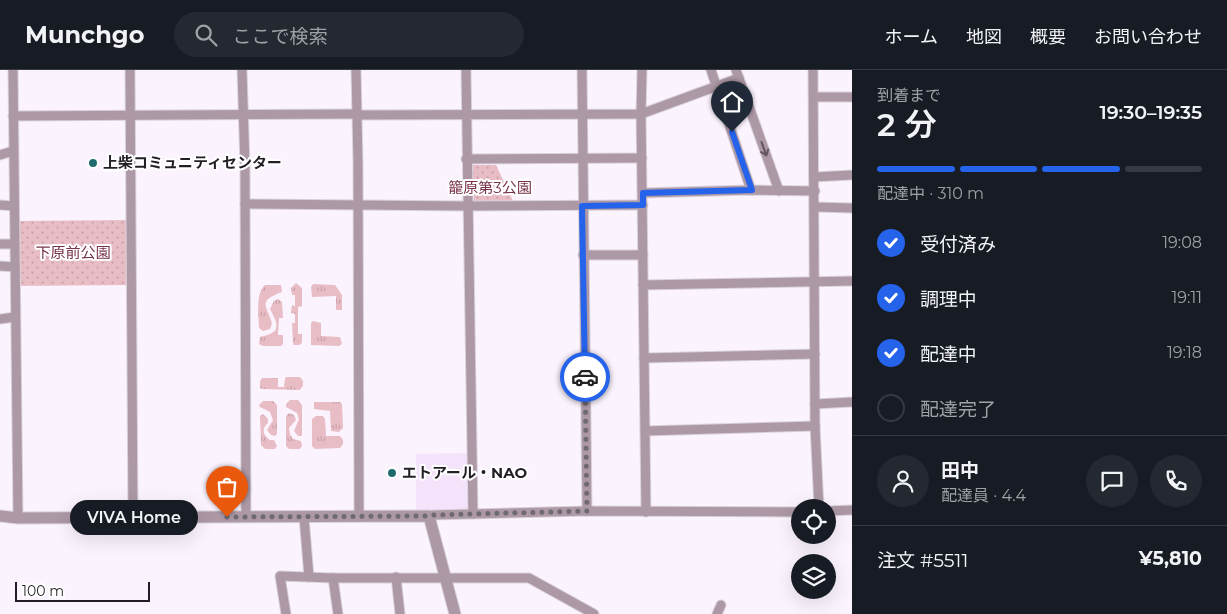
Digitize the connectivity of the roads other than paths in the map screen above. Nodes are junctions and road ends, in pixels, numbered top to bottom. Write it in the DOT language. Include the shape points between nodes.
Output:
graph roads {
  1 [pos="13,70"];
  2 [pos="130,70"];
  3 [pos="242,70"];
  4 [pos="356,70"];
  5 [pos="466,70"];
  6 [pos="582,70"];
  7 [pos="642,70"];
  8 [pos="711,70"];
  9 [pos="813,70"];
  10 [pos="737,74"];
  11 [pos="716,86"];
  12 [pos="852,97"];
  13 [pos="814,98"];
  14 [pos="242,114"];
  15 [pos="583,114"];
  16 [pos="640,114"];
  17 [pos="130,115"];
  18 [pos="356,115"];
  19 [pos="466,115"];
  20 [pos="13,116"];
  21 [pos="13,151"];
  22 [pos="0,155"];
  23 [pos="642,158"];
  24 [pos="466,159"];
  25 [pos="583,159"];
  26 [pos="852,175"];
  27 [pos="814,177"];
  28 [pos="752,190"];
  29 [pos="779,191"];
  30 [pos="815,191"];
  31 [pos="643,193"];
  32 [pos="245,204"];
  33 [pos="0,205"];
  34 [pos="643,205"];
  35 [pos="14,206"];
  36 [pos="358,206"];
  37 [pos="468,206"];
  38 [pos="582,206"];
  39 [pos="815,207"];
  40 [pos="852,208"];
  41 [pos="0,244"];
  42 [pos="14,244"];
  43 [pos="583,255"];
  44 [pos="643,255"];
  45 [pos="0,266"];
  46 [pos="15,267"];
  47 [pos="815,281"];
  48 [pos="852,281"];
  49 [pos="643,285"];
  50 [pos="15,317"];
  51 [pos="0,319"];
  52 [pos="815,354"];
  53 [pos="644,358"];
  54 [pos="852,402"];
  55 [pos="815,404"];
  56 [pos="815,426"];
  57 [pos="645,431"];
  58 [pos="819,499"];
  59 [pos="852,510"];
  60 [pos="587,511"];
  61 [pos="836,511"];
  62 [pos="646,512"];
  63 [pos="791,512"];
  64 [pos="473,514"];
  65 [pos="0,516"];
  66 [pos="429,516"];
  67 [pos="133,517"];
  68 [pos="246,517"];
  69 [pos="304,517"];
  70 [pos="359,517"];
  71 [pos="18,518"];
  72 [pos="396,577"];
  73 [pos="309,578"];
  74 [pos="333,578"];
  75 [pos="446,579"];
  76 [pos="286,614"];
  77 [pos="338,614"];
  78 [pos="400,614"];
  79 [pos="455,614"];
  80 [pos="594,614"];
  1 -- 20 [label="street"];
  2 -- 17 [label="street"];
  3 -- 14 [label="street"];
  4 -- 18 [label="street"];
  5 -- 19 [label="street"];
  6 -- 15 [label="street"];
  7 -- 16 [label="street"];
  8 -- 11 [label="street"];
  9 -- 13 [label="street"];
  10 -- 11 [label="street"];
  10 -- 29 [label="street, one-way"];
  11 -- 16 [label="street"];
  11 -- 28 [label="street"];
  12 -- 13 [label="street"];
  13 -- 27 [label="street"];
  14 -- 17 [label="street"];
  14 -- 18 [label="street"];
  14 -- 32 [label="street"];
  15 -- 16 [label="street"];
  15 -- 19 [label="street"];
  15 -- 25 [label="street"];
  16 -- 23 [label="street"];
  17 -- 20 [label="street"];
  17 -- 67 [label="street"];
  18 -- 19 [label="street"];
  18 -- 36 [label="street"];
  19 -- 24 [label="street"];
  20 -- 21 [label="street"];
  21 -- 22 [label="street"];
  21 -- 35 [label="street"];
  23 -- 25 [label="street"];
  23 -- 31 [label="street"];
  24 -- 25 [label="street"];
  24 -- 37 [label="street"];
  25 -- 38 [label="street"];
  26 -- 27 [label="street"];
  27 -- 30 [label="street"];
  28 -- 29 [label="street"];
  28 -- 31 [label="street"];
  29 -- 30 [label="street"];
  30 -- 39 [label="street"];
  31 -- 34 [label="street"];
  32 -- 36 [label="street"];
  32 -- 68 [label="street"];
  33 -- 35 [label="street"];
  34 -- 38 [label="street"];
  34 -- 44 [label="street"];
  35 -- 42 [label="street"];
  36 -- 37 [label="street"];
  36 -- 70 [label="street"];
  37 -- 38 [label="street"];
  37 -- 64 [label="street"];
  38 -- 43 [label="street"];
  39 -- 40 [label="street"];
  39 -- 47 [label="street"];
  41 -- 42 [label="street"];
  42 -- 46 [label="street"];
  43 -- 44 [label="street"];
  43 -- 60 [label="street"];
  44 -- 49 [label="street"];
  45 -- 46 [label="street"];
  46 -- 50 [label="street"];
  47 -- 48 [label="street"];
  47 -- 49 [label="street"];
  47 -- 52 [label="street"];
  49 -- 53 [label="street"];
  50 -- 51 [label="street"];
  50 -- 71 [label="street"];
  52 -- 53 [label="street"];
  52 -- 55 [label="street"];
  53 -- 57 [label="street"];
  54 -- 55 [label="street"];
  55 -- 56 [label="street"];
  56 -- 57 [label="street"];
  56 -- 58 [label="street"];
  57 -- 62 [label="street"];
  59 -- 61 [label="street"];
  60 -- 62 [label="street"];
  60 -- 64 [label="street"];
  62 -- 63 [label="street"];
  64 -- 66 [label="street"];
  65 -- 71 [label="street"];
  66 -- 70 [label="street"];
  66 -- 75 [label="street"];
  67 -- 68 [label="street"];
  67 -- 71 [label="street"];
  68 -- 69 [label="street"];
  69 -- 70 [label="street"];
  69 -- 73 [label="street"];
  72 -- 74 [label="street"];
  72 -- 75 [label="street"];
  72 -- 78 [label="street"];
  73 -- 74 [label="street"];
  73 -- 76 [label="street" via="280,576"];
  74 -- 77 [label="street"];
  75 -- 79 [label="street"];
  75 -- 80 [label="street" via="528,578"];
}
